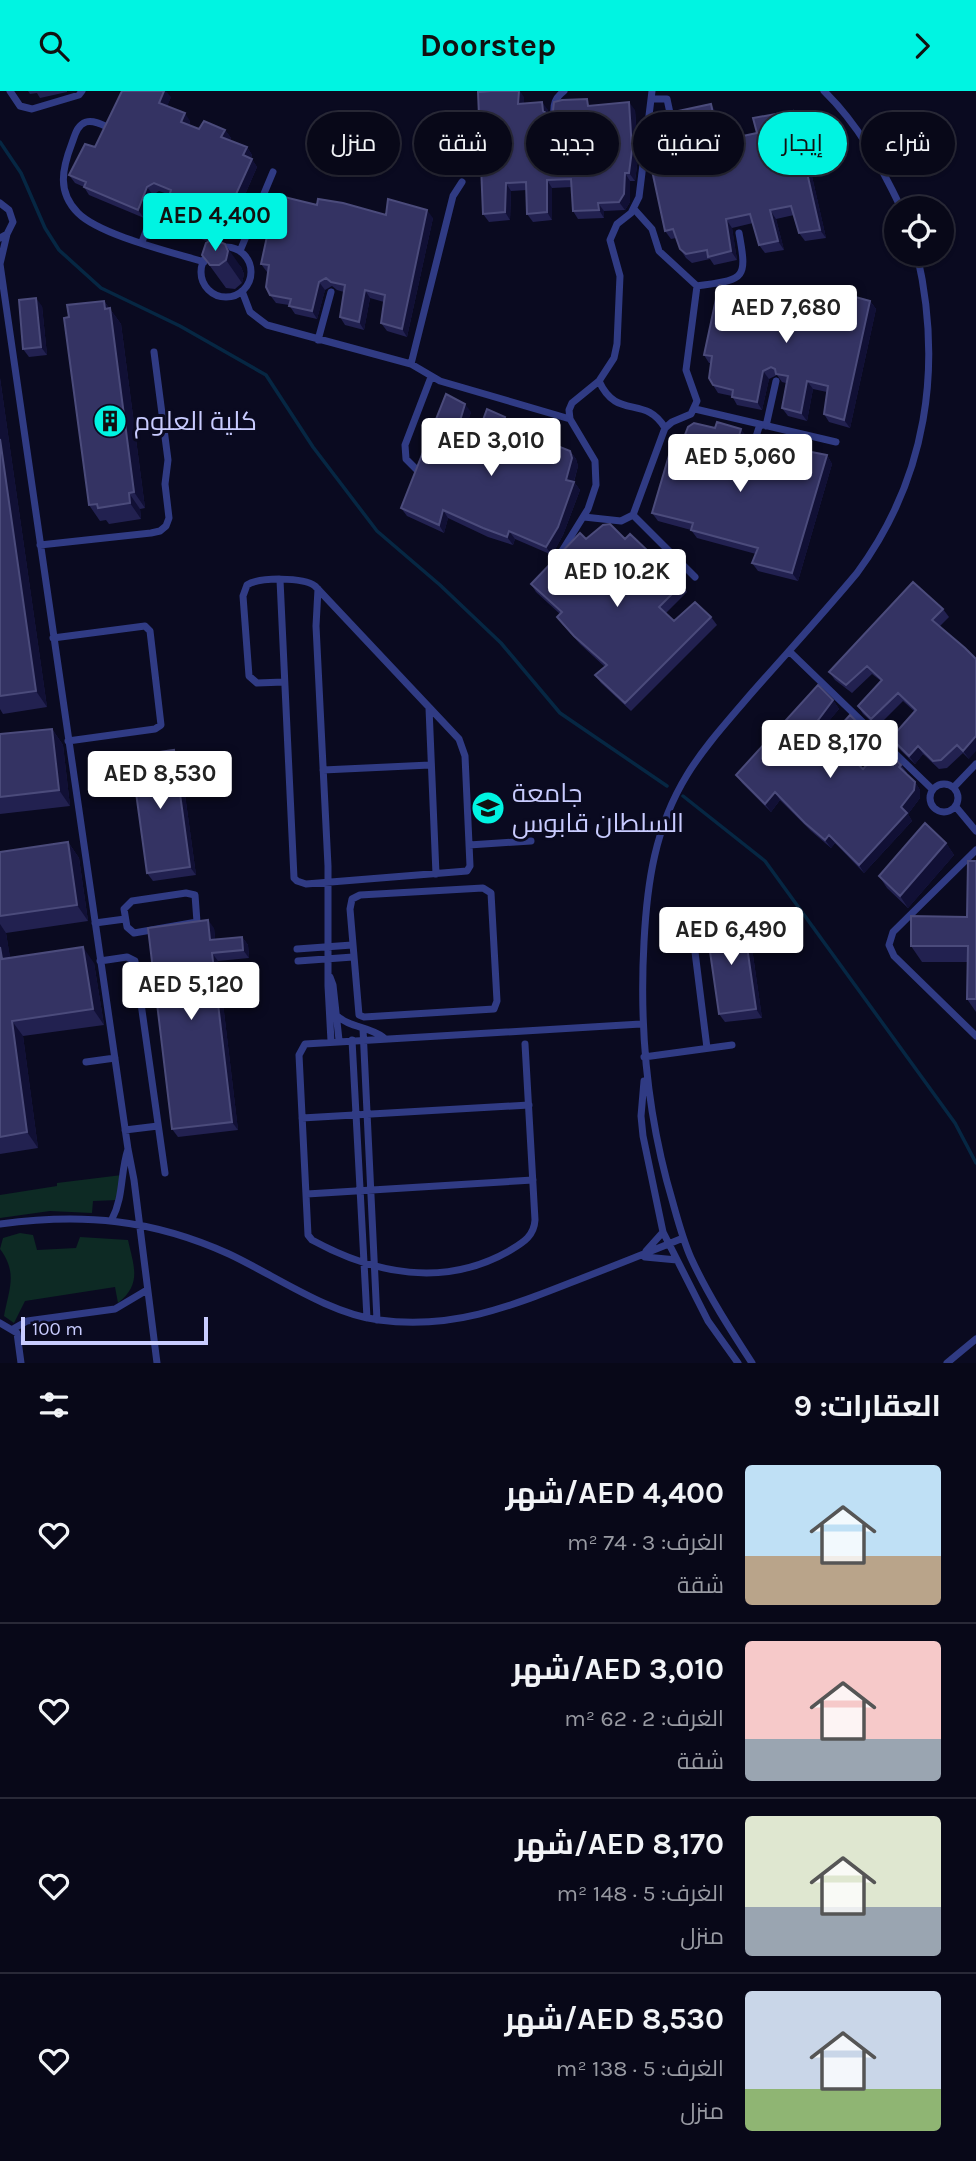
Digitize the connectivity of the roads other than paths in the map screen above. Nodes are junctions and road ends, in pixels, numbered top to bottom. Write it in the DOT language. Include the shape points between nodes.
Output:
graph roads {
  1 [pos="10,91"];
  2 [pos="82,91"];
  3 [pos="564,91"];
  4 [pos="837,91"];
  5 [pos="827,94"];
  6 [pos="651,95"];
  7 [pos="554,112"];
  8 [pos="670,112"];
  9 [pos="107,127"];
  10 [pos="273,172"];
  11 [pos="462,182"];
  12 [pos="895,196"];
  13 [pos="158,198"];
  14 [pos="2,202"];
  15 [pos="634,209"];
  16 [pos="739,233"];
  17 [pos="4,236"];
  18 [pos="142,242"];
  19 [pos="240,251"];
  20 [pos="204,262"];
  21 [pos="0,264"];
  22 [pos="919,266"];
  23 [pos="697,286"];
  24 [pos="242,291"];
  25 [pos="331,292"];
  26 [pos="318,340"];
  27 [pos="153,352"];
  28 [pos="411,364"];
  29 [pos="431,377"];
  30 [pos="599,381"];
  31 [pos="776,381"];
  32 [pos="695,409"];
  33 [pos="570,419"];
  34 [pos="763,425"];
  35 [pos="665,429"];
  36 [pos="836,442"];
  37 [pos="749,459"];
  38 [pos="416,469"];
  39 [pos="633,515"];
  40 [pos="584,517"];
  41 [pos="40,545"];
  42 [pos="554,563"];
  43 [pos="695,577"];
  44 [pos="280,580"];
  45 [pos="318,589"];
  46 [pos="53,638"];
  47 [pos="789,650"];
  48 [pos="284,682"];
  49 [pos="429,708"];
  50 [pos="68,741"];
  51 [pos="976,764"];
  52 [pos="430,765"];
  53 [pos="323,770"];
  54 [pos="954,787"];
  55 [pos="932,789"];
  56 [pos="956,807"];
  57 [pos="976,831"];
  58 [pos="531,841"];
  59 [pos="469,845"];
  60 [pos="976,850"];
  61 [pos="436,874"];
  62 [pos="328,882"];
  63 [pos="125,919"];
  64 [pos="95,923"];
  65 [pos="693,936"];
  66 [pos="352,945"];
  67 [pos="329,947"];
  68 [pos="298,949"];
  69 [pos="353,957"];
  70 [pos="329,958"];
  71 [pos="100,961"];
  72 [pos="298,961"];
  73 [pos="330,976"];
  74 [pos="336,1015"];
  75 [pos="641,1024"];
  76 [pos="363,1029"];
  77 [pos="976,1036"];
  78 [pos="383,1038"];
  79 [pos="363,1039"];
  80 [pos="352,1040"];
  81 [pos="335,1041"];
  82 [pos="525,1044"];
  83 [pos="732,1045"];
  84 [pos="707,1048"];
  85 [pos="115,1058"];
  86 [pos="644,1058"];
  87 [pos="86,1062"];
  88 [pos="645,1077"];
  89 [pos="529,1105"];
  90 [pos="367,1114"];
  91 [pos="356,1115"];
  92 [pos="302,1118"];
  93 [pos="158,1126"];
  94 [pos="125,1130"];
  95 [pos="128,1149"];
  96 [pos="164,1173"];
  97 [pos="533,1180"];
  98 [pos="371,1190"];
  99 [pos="360,1191"];
  100 [pos="307,1194"];
  101 [pos="113,1219"];
  102 [pos="140,1223"];
  103 [pos="0,1224"];
  104 [pos="663,1232"];
  105 [pos="683,1238"];
  106 [pos="669,1244"];
  107 [pos="637,1257"];
  108 [pos="677,1260"];
  109 [pos="364,1264"];
  110 [pos="374,1267"];
  111 [pos="147,1290"];
  112 [pos="367,1318"];
  113 [pos="377,1320"];
  114 [pos="1,1325"];
  115 [pos="13,1329"];
  116 [pos="976,1339"];
  117 [pos="21,1363"];
  118 [pos="157,1363"];
  119 [pos="738,1363"];
  120 [pos="752,1363"];
  121 [pos="947,1363"];
  1 -- 2 [label="lane" via="20,106 32,109"];
  3 -- 7 [label="lane" via="553,105"];
  4 -- 5 [label="lane"];
  5 -- 12 [label="lane" via="872,153"];
  6 -- 8 [label="lane" via="667,99"];
  6 -- 15 [label="lane" via="641,191"];
  9 -- 18 [label="lane" via="92,121 77,130 63,164 64,189 68,201 85,219"];
  10 -- 19 [label="lane"];
  11 -- 28 [label="lane" via="453,196"];
  13 -- 18 [label="lane"];
  14 -- 17 [label="lane" via="13,222"];
  15 -- 23 [label="lane" via="652,229 659,251"];
  15 -- 30 [label="lane" via="617,224 610,240 620,276 617,344"];
  16 -- 23 [label="lane" via="744,260 740,276"];
  17 -- 21 [label="lane"];
  18 -- 20 [label="lane"];
  19 -- 20 [label="lane" via="216,250"];
  19 -- 24 [label="lane" via="247,258 251,276"];
  20 -- 24 [label="lane" via="203,281 208,289 225,297"];
  21 -- 41 [label="lane"];
  22 -- 47 [label="lane" via="930,364 925,413 910,473 869,556"];
  23 -- 32 [label="lane" via="686,370 696,392"];
  24 -- 26 [label="lane" via="257,319"];
  25 -- 26 [label="lane"];
  26 -- 28 [label="lane"];
  27 -- 41 [label="lane" via="168,460 166,526 151,533"];
  28 -- 29 [label="lane"];
  29 -- 33 [label="lane"];
  29 -- 38 [label="lane" via="405,445 406,459"];
  30 -- 33 [label="lane" via="572,403"];
  30 -- 35 [label="lane" via="613,402 653,414"];
  31 -- 34 [label="lane"];
  32 -- 34 [label="lane"];
  32 -- 35 [label="lane"];
  33 -- 40 [label="lane" via="597,468"];
  34 -- 36 [label="lane"];
  34 -- 37 [label="lane"];
  35 -- 39 [label="lane"];
  39 -- 40 [label="lane" via="621,521"];
  39 -- 43 [label="lane"];
  40 -- 42 [label="lane"];
  41 -- 46 [label="lane"];
  44 -- 45 [label="lane" via="304,580"];
  44 -- 48 [label="lane"];
  44 -- 48 [label="lane" via="252,582 243,596 249,676 257,683"];
  45 -- 49 [label="lane"];
  45 -- 53 [label="lane"];
  46 -- 50 [label="lane"];
  46 -- 50 [label="lane" via="145,626 150,631 161,725"];
  47 -- 55 [label="lane"];
  47 -- 75 [label="lane" via="718,732 669,809 648,881"];
  48 -- 62 [label="lane" via="293,873 301,884"];
  49 -- 52 [label="lane"];
  49 -- 59 [label="lane" via="464,750"];
  50 -- 64 [label="lane"];
  51 -- 54 [label="lane"];
  52 -- 53 [label="lane"];
  52 -- 61 [label="lane"];
  53 -- 62 [label="lane"];
  54 -- 55 [label="lane" via="943,783"];
  54 -- 56 [label="lane" via="960,797"];
  55 -- 56 [label="lane" via="929,799 934,809 946,812"];
  56 -- 57 [label="lane"];
  58 -- 59 [label="lane"];
  59 -- 61 [label="lane" via="467,871"];
  60 -- 77 [label="lane" via="892,932 889,945 894,956"];
  61 -- 62 [label="lane"];
  62 -- 67 [label="lane"];
  63 -- 63 [label="lane" via="134,933 197,922 195,895 132,901 124,909"];
  63 -- 64 [label="lane"];
  64 -- 71 [label="lane"];
  65 -- 84 [label="lane"];
  66 -- 67 [label="lane"];
  66 -- 69 [label="lane"];
  66 -- 69 [label="lane" via="349,904 355,896 486,888 491,893 497,1004 488,1011 361,1017"];
  67 -- 68 [label="lane"];
  67 -- 70 [label="lane"];
  69 -- 70 [label="lane"];
  70 -- 72 [label="lane"];
  70 -- 73 [label="lane"];
  71 -- 85 [label="lane"];
  71 -- 93 [label="lane" via="127,957 135,961"];
  73 -- 74 [label="lane"];
  73 -- 81 [label="lane"];
  74 -- 76 [label="lane"];
  74 -- 81 [label="lane"];
  75 -- 78 [label="lane"];
  75 -- 86 [label="lane"];
  76 -- 78 [label="lane"];
  76 -- 79 [label="lane"];
  78 -- 79 [label="lane"];
  79 -- 80 [label="lane"];
  79 -- 90 [label="lane"];
  80 -- 81 [label="lane"];
  80 -- 91 [label="lane"];
  81 -- 92 [label="lane" via="308,1042 300,1050"];
  82 -- 89 [label="lane"];
  83 -- 84 [label="lane"];
  84 -- 86 [label="lane"];
  85 -- 87 [label="lane"];
  85 -- 94 [label="lane"];
  86 -- 88 [label="lane"];
  88 -- 104 [label="lane" via="643,1136"];
  88 -- 105 [label="lane"];
  89 -- 90 [label="lane"];
  89 -- 97 [label="lane"];
  90 -- 91 [label="lane"];
  90 -- 98 [label="lane"];
  91 -- 92 [label="lane"];
  91 -- 99 [label="lane"];
  92 -- 100 [label="lane"];
  93 -- 94 [label="lane"];
  93 -- 96 [label="lane"];
  94 -- 95 [label="lane"];
  95 -- 101 [label="lane" via="122,1195"];
  95 -- 102 [label="lane"];
  97 -- 98 [label="lane"];
  97 -- 110 [label="lane" via="533,1232 504,1253 472,1268 440,1273"];
  98 -- 99 [label="lane"];
  98 -- 110 [label="lane"];
  99 -- 100 [label="lane"];
  99 -- 109 [label="lane"];
  100 -- 109 [label="lane" via="312,1240"];
  101 -- 102 [label="lane"];
  101 -- 103 [label="lane"];
  102 -- 111 [label="lane"];
  102 -- 112 [label="lane" via="227,1253 347,1313"];
  104 -- 106 [label="lane"];
  104 -- 107 [label="lane"];
  105 -- 106 [label="lane"];
  105 -- 120 [label="lane" via="720,1314"];
  106 -- 107 [label="lane"];
  106 -- 108 [label="lane"];
  107 -- 108 [label="lane"];
  107 -- 113 [label="lane" via="489,1313 428,1322"];
  108 -- 119 [label="lane" via="708,1321"];
  109 -- 110 [label="lane"];
  109 -- 112 [label="lane"];
  110 -- 113 [label="lane"];
  111 -- 115 [label="lane" via="120,1308 27,1321"];
  111 -- 118 [label="lane"];
  112 -- 113 [label="lane"];
  114 -- 115 [label="lane"];
  115 -- 117 [label="lane"];
  116 -- 121 [label="lane"];
}
